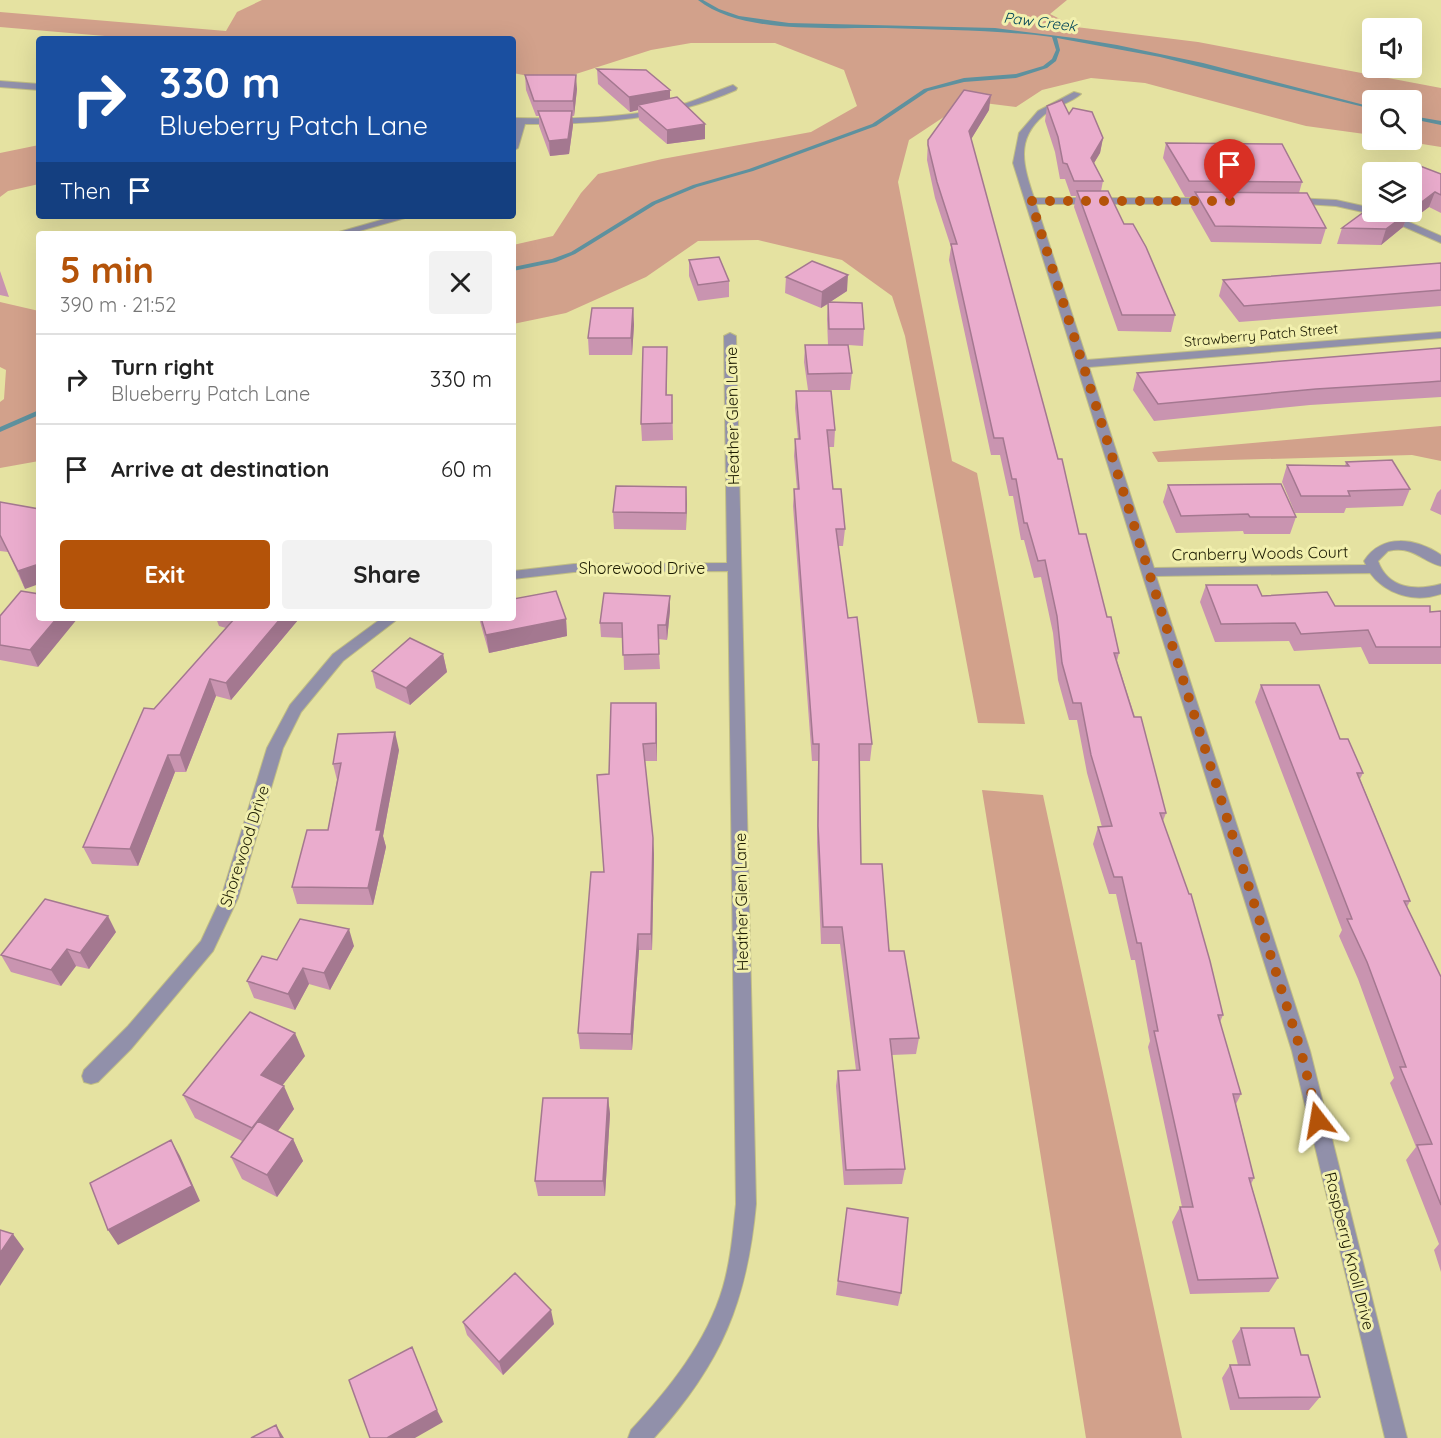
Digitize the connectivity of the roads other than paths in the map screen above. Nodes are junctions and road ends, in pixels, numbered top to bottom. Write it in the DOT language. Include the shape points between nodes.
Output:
graph roads {
  1 [pos="0,84"];
  2 [pos="36,87"];
  3 [pos="733,88"];
  4 [pos="1077,94"];
  5 [pos="517,121"];
  6 [pos="1031,201"];
  7 [pos="1218,201"];
  8 [pos="1276,201"];
  9 [pos="1362,209"];
  10 [pos="395,219"];
  11 [pos="1405,222"];
  12 [pos="349,231"];
  13 [pos="1441,240"];
  14 [pos="1441,335"];
  15 [pos="730,336"];
  16 [pos="1083,364"];
  17 [pos="1441,562"];
  18 [pos="735,567"];
  19 [pos="1372,569"];
  20 [pos="1148,572"];
  21 [pos="516,575"];
  22 [pos="1441,589"];
  23 [pos="388,621"];
  24 [pos="91,1076"];
  25 [pos="639,1438"];
  26 [pos="1396,1438"];
  1 -- 2 [label="street"];
  3 -- 5 [label="street" via="715,98 669,110"];
  4 -- 6 [label="street, Raspberry Knoll Drive" via="1041,113 1022,135 1018,163"];
  6 -- 7 [label="street"];
  6 -- 16 [label="street, Raspberry Knoll Drive"];
  8 -- 9 [label="street" via="1336,203"];
  10 -- 12 [label="street"];
  11 -- 13 [label="street"];
  14 -- 16 [label="street, Strawberry Patch Street"];
  15 -- 18 [label="street, Heather Glen Lane"];
  16 -- 20 [label="street, Raspberry Knoll Drive"];
  17 -- 19 [label="street, Cranberry Woods Court" via="1414,548 1390,546 1373,554"];
  18 -- 21 [label="street, Shorewood Drive" via="574,568"];
  18 -- 25 [label="street, Heather Glen Lane" via="746,1204 739,1265 718,1328 668,1408"];
  19 -- 20 [label="street, Cranberry Woods Court"];
  19 -- 22 [label="street" via="1399,590 1424,594"];
  20 -- 26 [label="street, Raspberry Knoll Drive" via="1301,1051"];
  23 -- 24 [label="street, Shorewood Drive" via="339,656 293,711 275,749 237,878 206,947 121,1049"];
}
